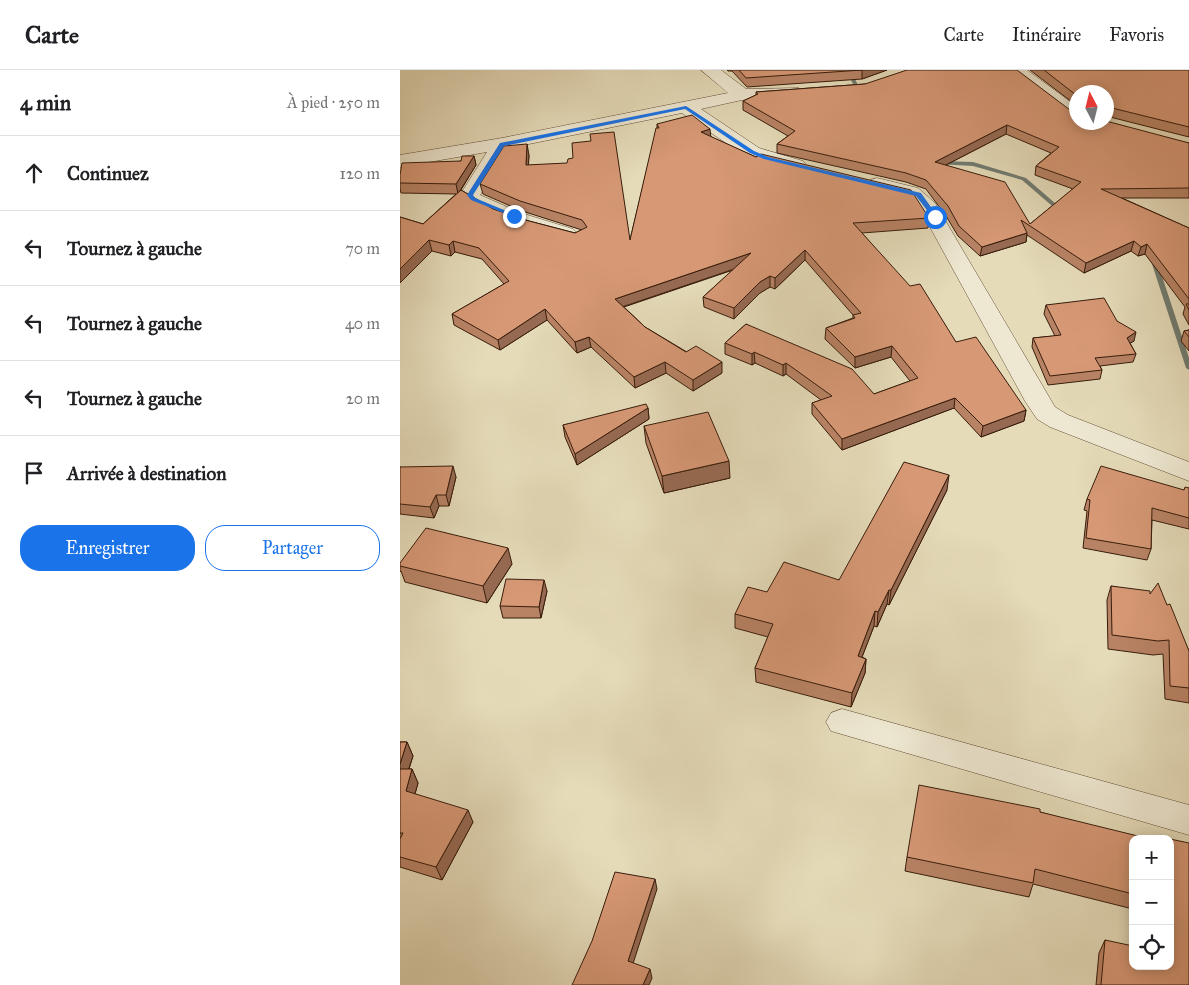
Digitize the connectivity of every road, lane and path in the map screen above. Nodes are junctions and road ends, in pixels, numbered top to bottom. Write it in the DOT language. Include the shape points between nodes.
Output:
graph roads {
  1 [pos="710,70"];
  2 [pos="1016,70"];
  3 [pos="810,90"];
  4 [pos="742,95"];
  5 [pos="686,107"];
  6 [pos="1069,109"];
  7 [pos="502,144"];
  8 [pos="400,161"];
  9 [pos="812,169"];
  10 [pos="859,179"];
  11 [pos="576,236"];
  12 [pos="1189,472"];
  13 [pos="842,722"];
  14 [pos="1189,820"];
  1 -- 4 [label="street"];
  2 -- 6 [label="street"];
  3 -- 4 [label="street"];
  4 -- 5 [label="street"];
  5 -- 7 [label="street"];
  5 -- 9 [label="street" via="752,152"];
  7 -- 8 [label="street"];
  7 -- 11 [label="street" via="470,195 473,199"];
  10 -- 12 [label="street" via="905,190 924,201 1046,413"];
  13 -- 14 [label="street"];
}
